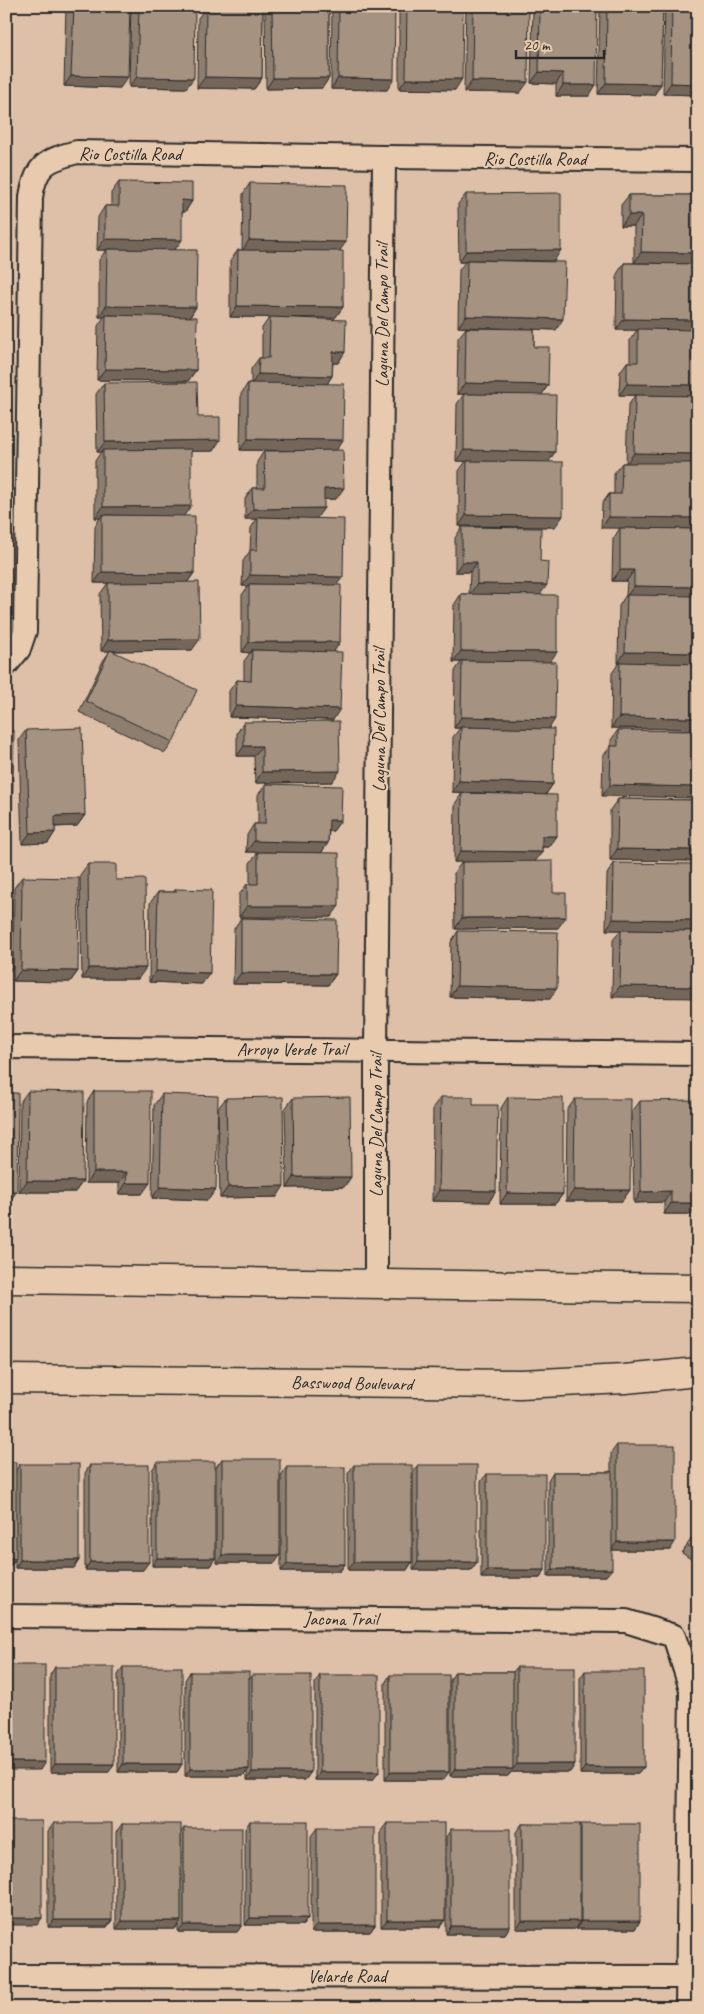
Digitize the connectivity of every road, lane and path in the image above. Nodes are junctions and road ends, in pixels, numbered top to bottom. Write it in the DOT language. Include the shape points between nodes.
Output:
graph roads {
  1 [pos="384,157"];
  2 [pos="698,160"];
  3 [pos="6,665"];
  4 [pos="6,1047"];
  5 [pos="376,1050"];
  6 [pos="698,1054"];
  7 [pos="6,1279"];
  8 [pos="376,1283"];
  9 [pos="698,1288"];
  10 [pos="698,1372"];
  11 [pos="6,1378"];
  12 [pos="6,1616"];
  13 [pos="6,1976"];
  14 [pos="687,1977"];
  15 [pos="687,2008"];
  1 -- 2 [label="street, Rio Costilla Road"];
  1 -- 3 [label="street, Rio Costilla Road" via="77,152 57,157 42,166 34,179 31,197 25,631 19,649"];
  1 -- 5 [label="street, Laguna Del Campo Trail"];
  4 -- 5 [label="street, Arroyo Verde Trail"];
  5 -- 6 [label="street, Arroyo Verde Trail"];
  5 -- 8 [label="street, Laguna Del Campo Trail"];
  7 -- 8 [label="main road"];
  8 -- 9 [label="main road"];
  10 -- 11 [label="main road, Basswood Boulevard" via="520,1384"];
  12 -- 14 [label="street, Jacona Trail" via="626,1621 674,1636 691,1690"];
  13 -- 14 [label="street, Velarde Road"];
  14 -- 15 [label="street"];
}
